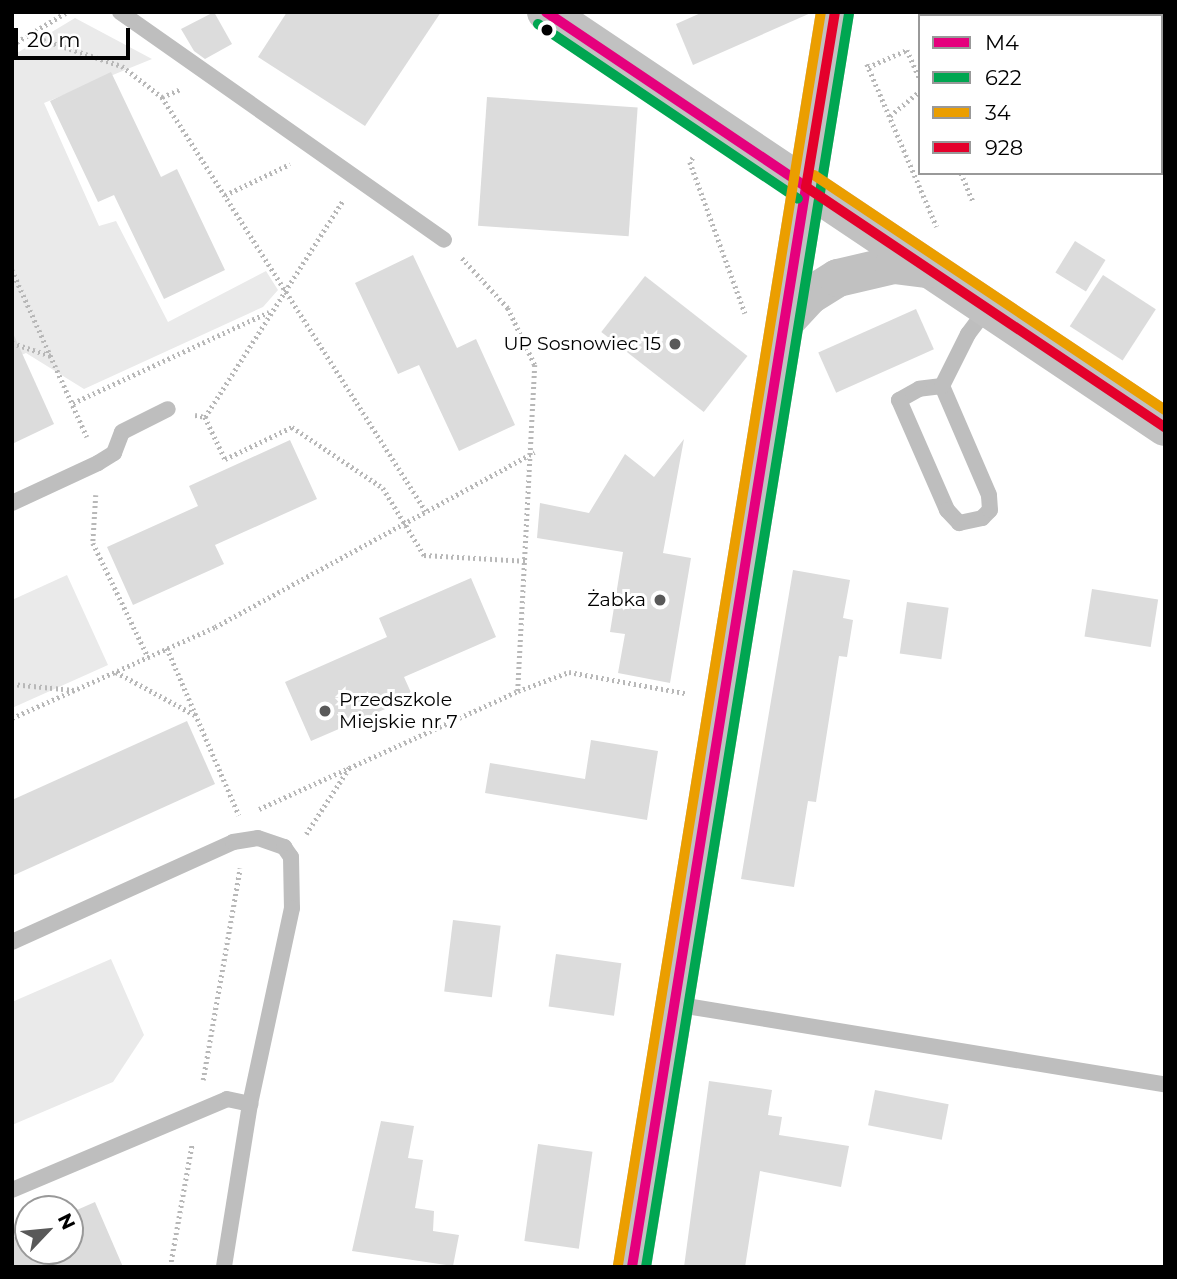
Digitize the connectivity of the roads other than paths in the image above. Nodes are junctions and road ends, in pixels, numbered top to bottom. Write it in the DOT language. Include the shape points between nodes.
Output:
graph roads {
  1 [pos="120,12"];
  2 [pos="546,12"];
  3 [pos="835,12"];
  4 [pos="806,187"];
  5 [pos="444,240"];
  6 [pos="935,255"];
  7 [pos="988,307"];
  8 [pos="785,322"];
  9 [pos="943,386"];
  10 [pos="168,409"];
  11 [pos="1165,427"];
  12 [pos="12,503"];
  13 [pos="12,943"];
  14 [pos="674,1004"];
  15 [pos="1165,1084"];
  16 [pos="250,1104"];
  17 [pos="12,1190"];
  18 [pos="224,1267"];
  19 [pos="632,1267"];
  1 -- 5 [label="lane"];
  2 -- 4 [label="street"];
  3 -- 4 [label="street"];
  4 -- 6 [label="street"];
  4 -- 8 [label="street"];
  6 -- 7 [label="street"];
  6 -- 8 [label="street" via="849,274 809,296"];
  7 -- 9 [label="lane" via="968,334"];
  7 -- 11 [label="street"];
  8 -- 14 [label="street"];
  9 -- 9 [label="lane" via="989,495 990,510 982,518 960,523 947,510 899,400 919,389"];
  10 -- 12 [label="lane" via="122,432 114,453 106,458"];
  13 -- 16 [label="lane" via="233,842 258,838 284,847 291,857 292,908"];
  14 -- 15 [label="lane"];
  14 -- 19 [label="street"];
  16 -- 17 [label="lane" via="227,1099"];
  16 -- 18 [label="lane"];
}
